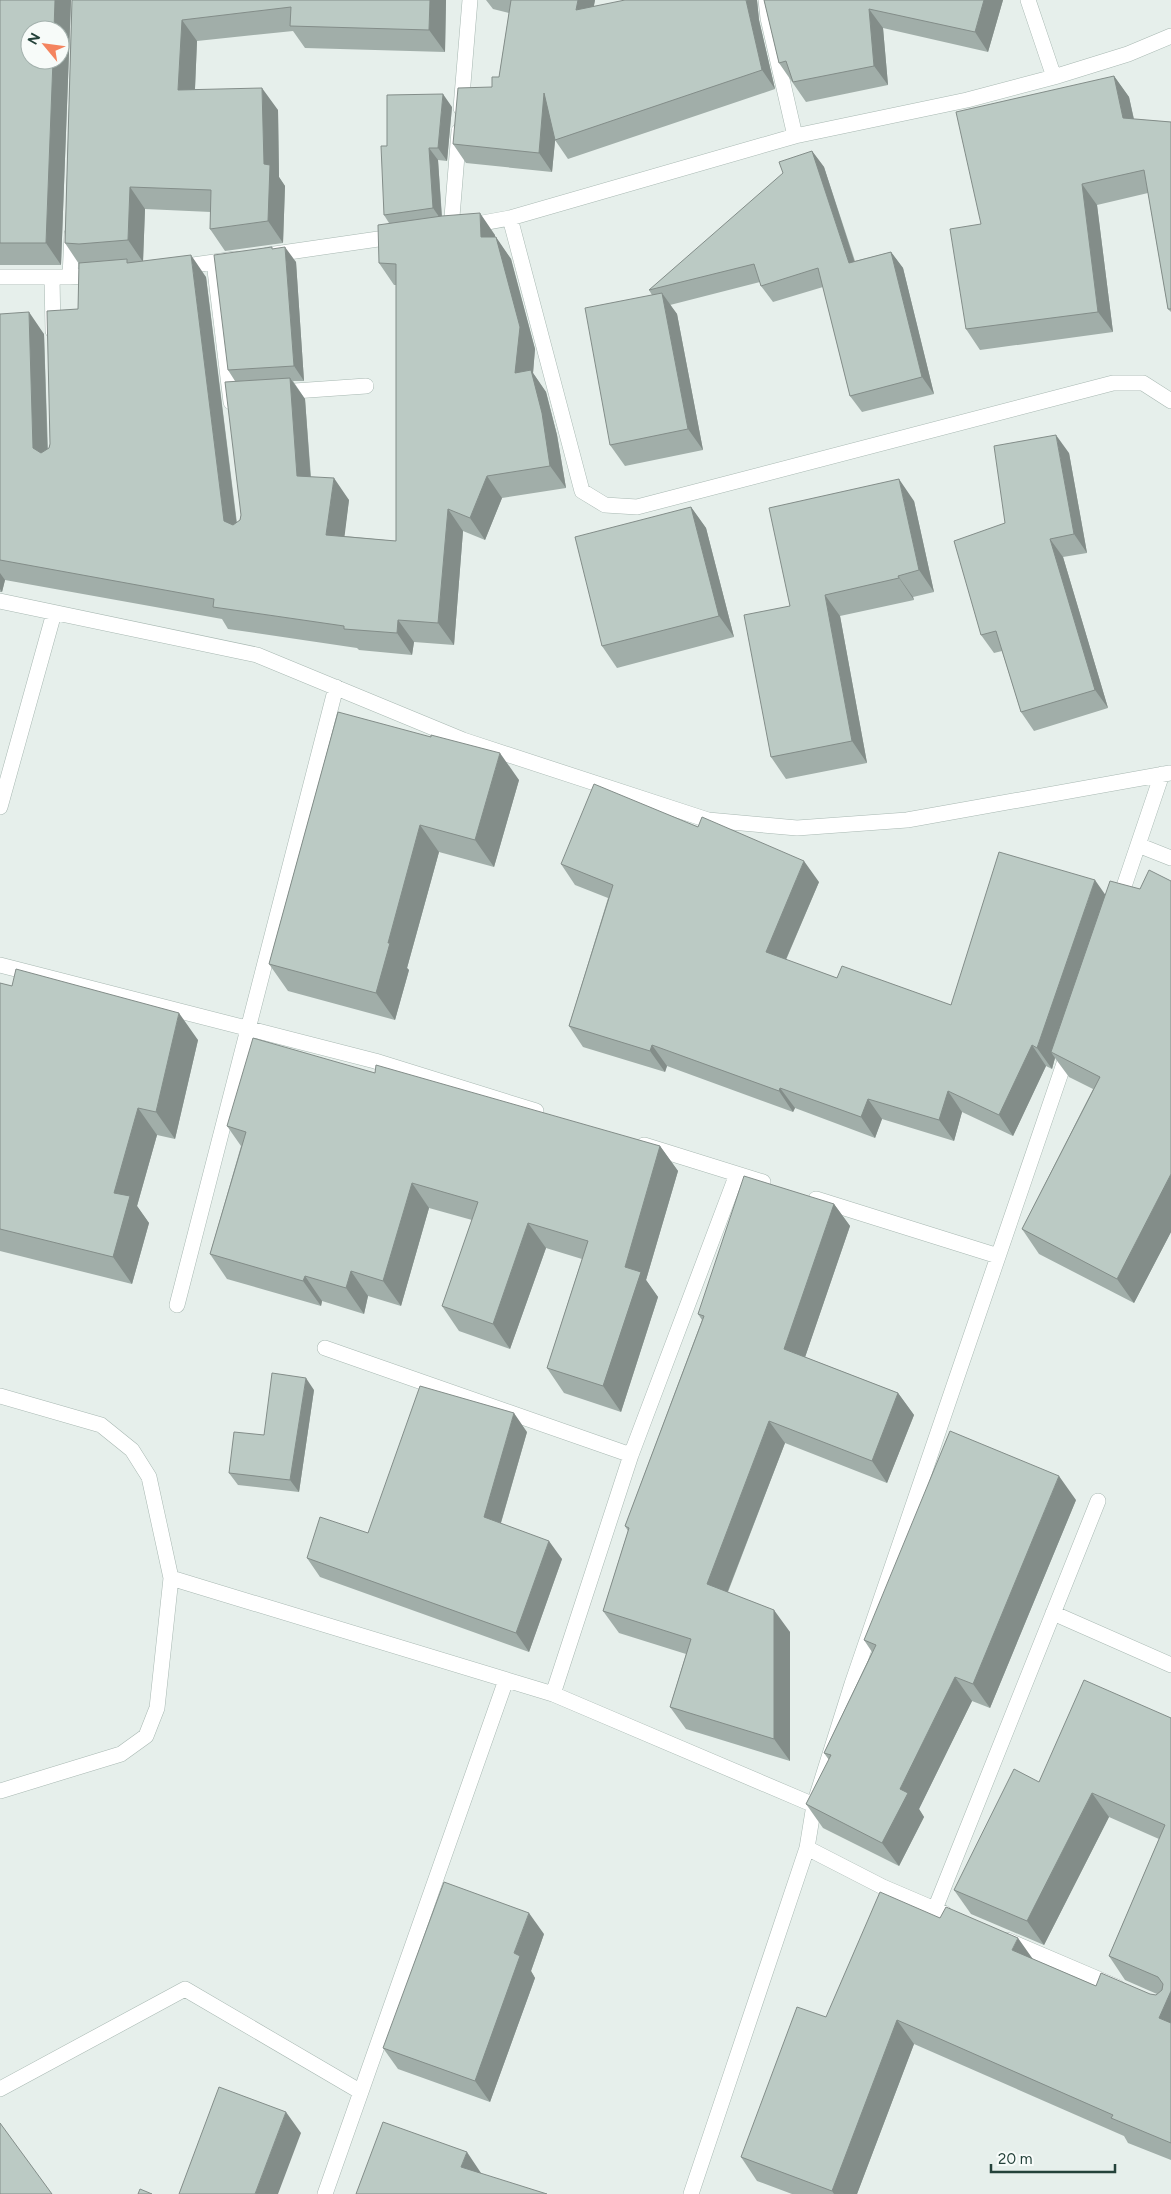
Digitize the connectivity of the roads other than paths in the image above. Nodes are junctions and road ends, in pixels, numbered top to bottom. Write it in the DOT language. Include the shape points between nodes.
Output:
graph roads {
  1 [pos="470,0"];
  2 [pos="766,0"];
  3 [pos="1028,0"];
  4 [pos="1171,36"];
  5 [pos="1054,77"];
  6 [pos="795,136"];
  7 [pos="72,218"];
  8 [pos="510,218"];
  9 [pos="412,234"];
  10 [pos="214,262"];
  11 [pos="167,269"];
  12 [pos="109,274"];
  13 [pos="0,277"];
  14 [pos="52,277"];
  15 [pos="70,277"];
  16 [pos="53,346"];
  17 [pos="366,386"];
  18 [pos="269,393"];
  19 [pos="249,394"];
  20 [pos="230,396"];
  21 [pos="1171,401"];
  22 [pos="232,414"];
  23 [pos="0,601"];
  24 [pos="54,613"];
  25 [pos="336,688"];
  26 [pos="1167,774"];
  27 [pos="0,807"];
  28 [pos="1138,844"];
  29 [pos="1171,858"];
  30 [pos="1113,919"];
  31 [pos="0,965"];
  32 [pos="248,1029"];
  33 [pos="1075,1031"];
  34 [pos="546,1114"];
  35 [pos="632,1141"];
  36 [pos="737,1174"];
  37 [pos="774,1186"];
  38 [pos="802,1194"];
  39 [pos="998,1256"];
  40 [pos="177,1305"];
  41 [pos="325,1348"];
  42 [pos="0,1396"];
  43 [pos="631,1455"];
  44 [pos="1098,1501"];
  45 [pos="171,1578"];
  46 [pos="1053,1613"];
  47 [pos="1171,1666"];
  48 [pos="506,1680"];
  49 [pos="553,1694"];
  50 [pos="0,1791"];
  51 [pos="814,1805"];
  52 [pos="807,1848"];
  53 [pos="935,1909"];
  54 [pos="953,1917"];
  55 [pos="990,1932"];
  56 [pos="1135,1994"];
  57 [pos="0,2089"];
  58 [pos="361,2092"];
  59 [pos="325,2194"];
  60 [pos="691,2194"];
  1 -- 8 [label="street" via="446,229"];
  2 -- 6 [label="street"];
  3 -- 5 [label="street"];
  4 -- 5 [label="street" via="1128,54"];
  5 -- 6 [label="street" via="968,100"];
  6 -- 8 [label="street"];
  7 -- 15 [label="street"];
  8 -- 21 [label="street" via="582,491 605,505 638,507 1113,383 1143,382"];
  9 -- 10 [label="street"];
  10 -- 11 [label="street"];
  10 -- 20 [label="street"];
  12 -- 15 [label="street"];
  13 -- 14 [label="street"];
  14 -- 15 [label="street"];
  14 -- 16 [label="street"];
  17 -- 18 [label="street"];
  19 -- 20 [label="street"];
  20 -- 22 [label="street"];
  23 -- 24 [label="street"];
  24 -- 25 [label="street" via="257,655"];
  24 -- 27 [label="street"];
  25 -- 26 [label="street" via="464,740 708,820 798,828 907,820"];
  25 -- 32 [label="street"];
  26 -- 28 [label="street"];
  28 -- 29 [label="street"];
  28 -- 30 [label="street"];
  31 -- 32 [label="street"];
  32 -- 34 [label="street" via="375,1061"];
  32 -- 40 [label="street"];
  33 -- 39 [label="street"];
  35 -- 36 [label="street"];
  36 -- 37 [label="street"];
  36 -- 43 [label="street"];
  38 -- 39 [label="street"];
  39 -- 51 [label="street"];
  41 -- 43 [label="street"];
  42 -- 45 [label="street" via="101,1425 132,1450 149,1477"];
  43 -- 49 [label="street"];
  44 -- 46 [label="street"];
  45 -- 48 [label="street"];
  45 -- 50 [label="street" via="157,1708 146,1736 121,1754"];
  46 -- 47 [label="street"];
  46 -- 53 [label="street"];
  48 -- 49 [label="street"];
  48 -- 58 [label="street"];
  49 -- 51 [label="street"];
  51 -- 52 [label="street"];
  52 -- 53 [label="street" via="883,1887"];
  52 -- 60 [label="street"];
  53 -- 54 [label="street"];
  55 -- 56 [label="street"];
  57 -- 58 [label="street" via="185,1989"];
  58 -- 59 [label="street"];
}
